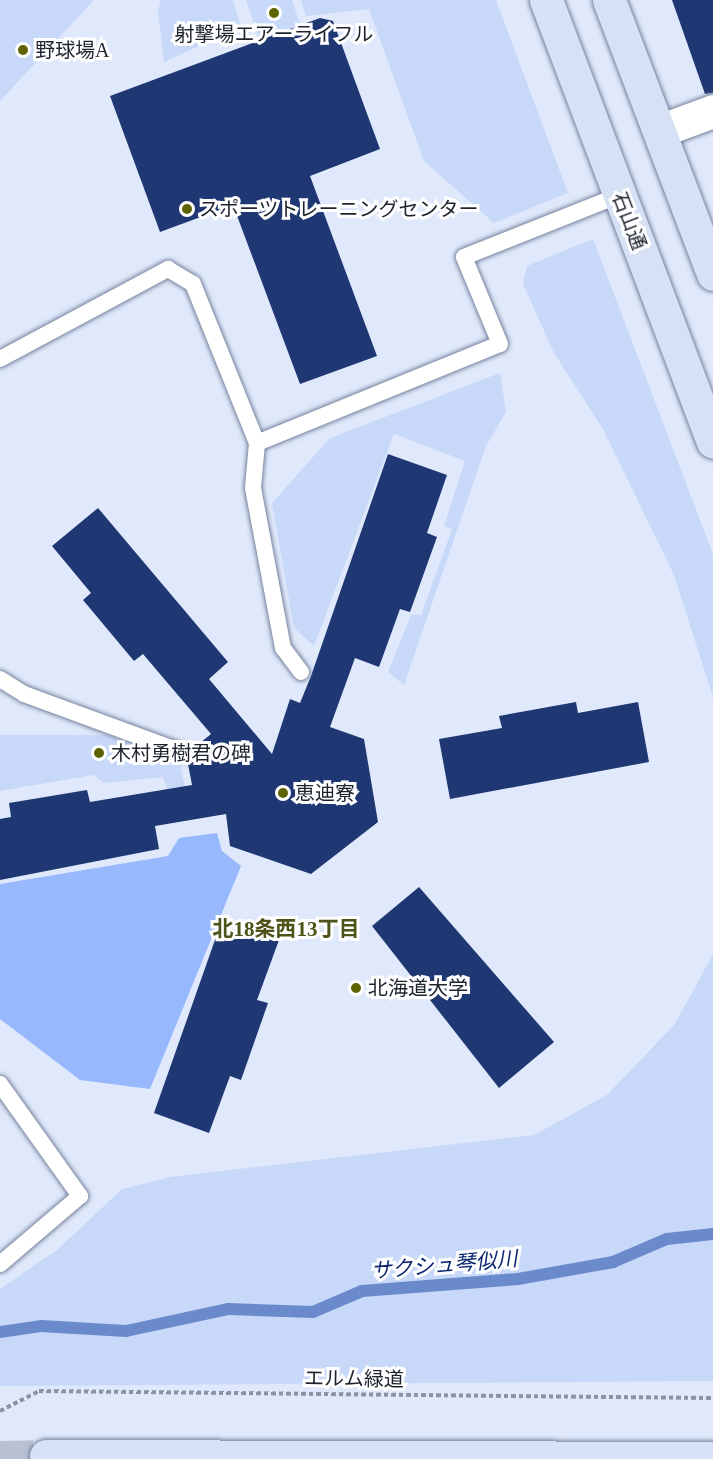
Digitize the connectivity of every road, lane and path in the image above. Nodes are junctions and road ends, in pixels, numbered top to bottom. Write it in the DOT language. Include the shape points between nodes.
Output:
graph roads {
  1 [pos="546,0"];
  2 [pos="609,0"];
  3 [pos="713,111"];
  4 [pos="659,130"];
  5 [pos="620,195"];
  6 [pos="713,274"];
  7 [pos="0,359"];
  8 [pos="713,441"];
  9 [pos="257,443"];
  10 [pos="301,672"];
  11 [pos="0,679"];
  12 [pos="187,754"];
  13 [pos="0,1084"];
  14 [pos="0,1264"];
  15 [pos="713,1398"];
  16 [pos="0,1411"];
  17 [pos="46,1456"];
  18 [pos="713,1458"];
  1 -- 5 [label="main road, 石山通"];
  2 -- 4 [label="main road"];
  3 -- 4 [label="street"];
  4 -- 6 [label="main road"];
  5 -- 8 [label="main road, 石山通"];
  5 -- 9 [label="lane" via="464,257 500,344"];
  7 -- 9 [label="lane" via="168,269 193,284"];
  9 -- 10 [label="lane" via="253,488 283,648"];
  11 -- 12 [label="lane" via="24,694"];
  13 -- 14 [label="lane" via="80,1196"];
  15 -- 16 [label="path, エルム緑道" via="39,1391"];
  17 -- 18 [label="main road"];
}
